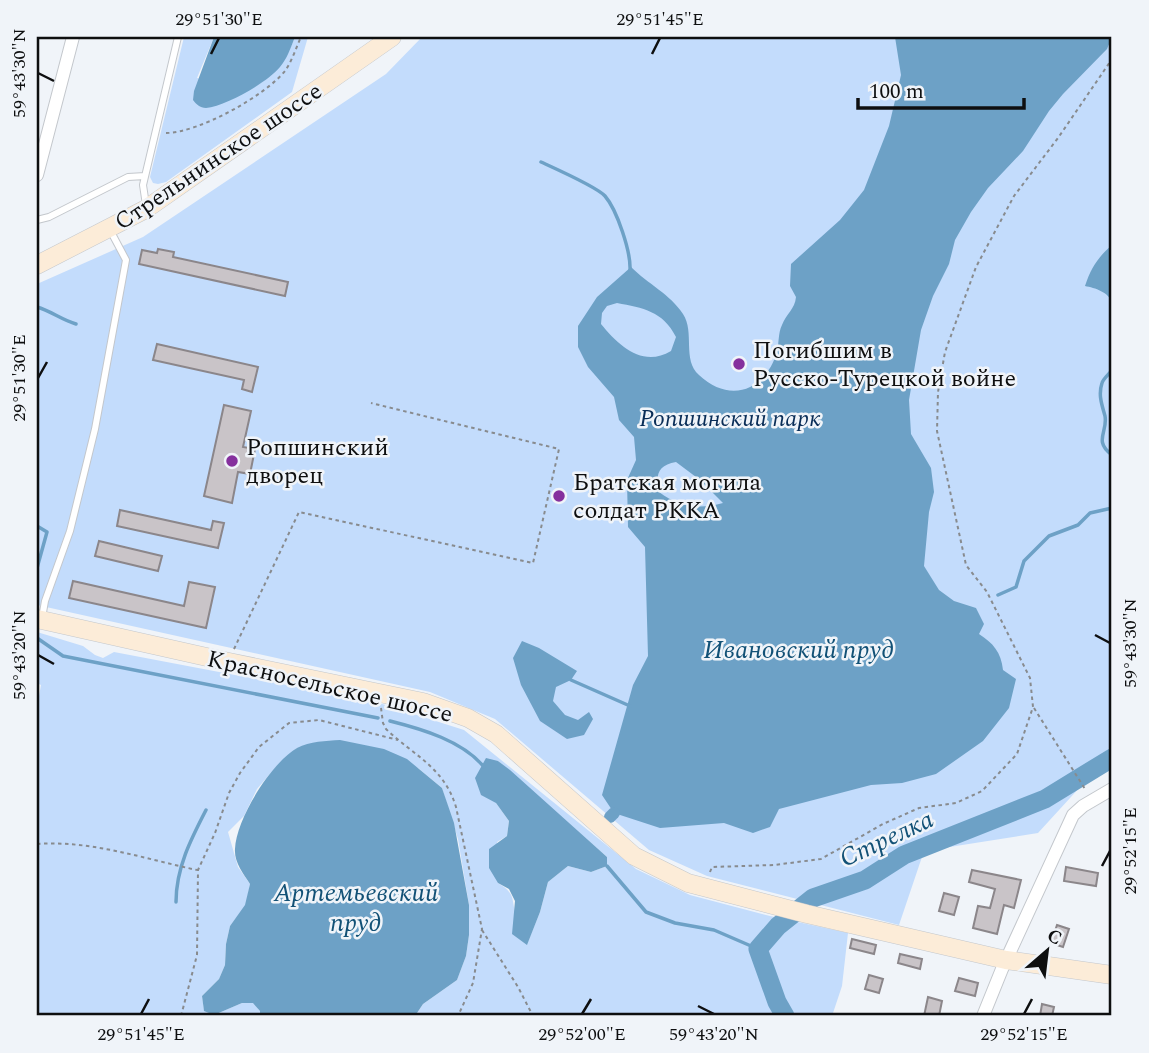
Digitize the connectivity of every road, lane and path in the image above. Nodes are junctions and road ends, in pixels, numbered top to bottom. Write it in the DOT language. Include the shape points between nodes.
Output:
graph roads {
  1 [pos="73,37"];
  2 [pos="178,37"];
  3 [pos="301,37"];
  4 [pos="392,37"];
  5 [pos="1112,59"];
  6 [pos="155,133"];
  7 [pos="37,175"];
  8 [pos="145,176"];
  9 [pos="146,209"];
  10 [pos="37,220"];
  11 [pos="110,229"];
  12 [pos="37,265"];
  13 [pos="371,403"];
  14 [pos="39,619"];
  15 [pos="230,657"];
  16 [pos="381,707"];
  17 [pos="1033,707"];
  18 [pos="398,740"];
  19 [pos="1083,784"];
  20 [pos="1112,789"];
  21 [pos="37,844"];
  22 [pos="712,867"];
  23 [pos="198,870"];
  24 [pos="481,929"];
  25 [pos="1006,960"];
  26 [pos="1112,975"];
  27 [pos="181,1016"];
  28 [pos="458,1016"];
  29 [pos="533,1016"];
  30 [pos="984,1016"];
  1 -- 7 [label="street"];
  2 -- 6 [label="lane"];
  3 -- 6 [label="path" via="284,72 252,97 195,127"];
  4 -- 9 [label="main road, Стрельнинское шоссе"];
  5 -- 17 [label="path" via="1014,196 976,267 945,352 938,391 937,431 966,565 988,592 1016,646 1030,678"];
  6 -- 8 [label="lane"];
  8 -- 9 [label="lane"];
  8 -- 10 [label="lane" via="128,177"];
  9 -- 11 [label="main road, Стрельнинское шоссе"];
  11 -- 12 [label="main road, Стрельнинское шоссе"];
  11 -- 14 [label="lane" via="126,260 95,429 70,531"];
  13 -- 15 [label="path" via="559,449 533,563 299,512"];
  14 -- 25 [label="main road, Красносельское шоссе" via="423,702 496,734 634,856 688,883"];
  16 -- 18 [label="path" via="383,723"];
  17 -- 19 [label="path"];
  17 -- 22 [label="path" via="1017,754 982,791 956,803 919,808 821,859"];
  18 -- 23 [label="path" via="319,720 289,723 259,747 240,773"];
  18 -- 24 [label="path" via="426,761 451,789"];
  20 -- 25 [label="street" via="1073,815"];
  21 -- 23 [label="path" via="113,850"];
  23 -- 27 [label="path" via="197,956"];
  24 -- 28 [label="path" via="473,983"];
  24 -- 29 [label="path"];
  25 -- 26 [label="main road, Красносельское шоссе"];
  25 -- 30 [label="street"];
}
